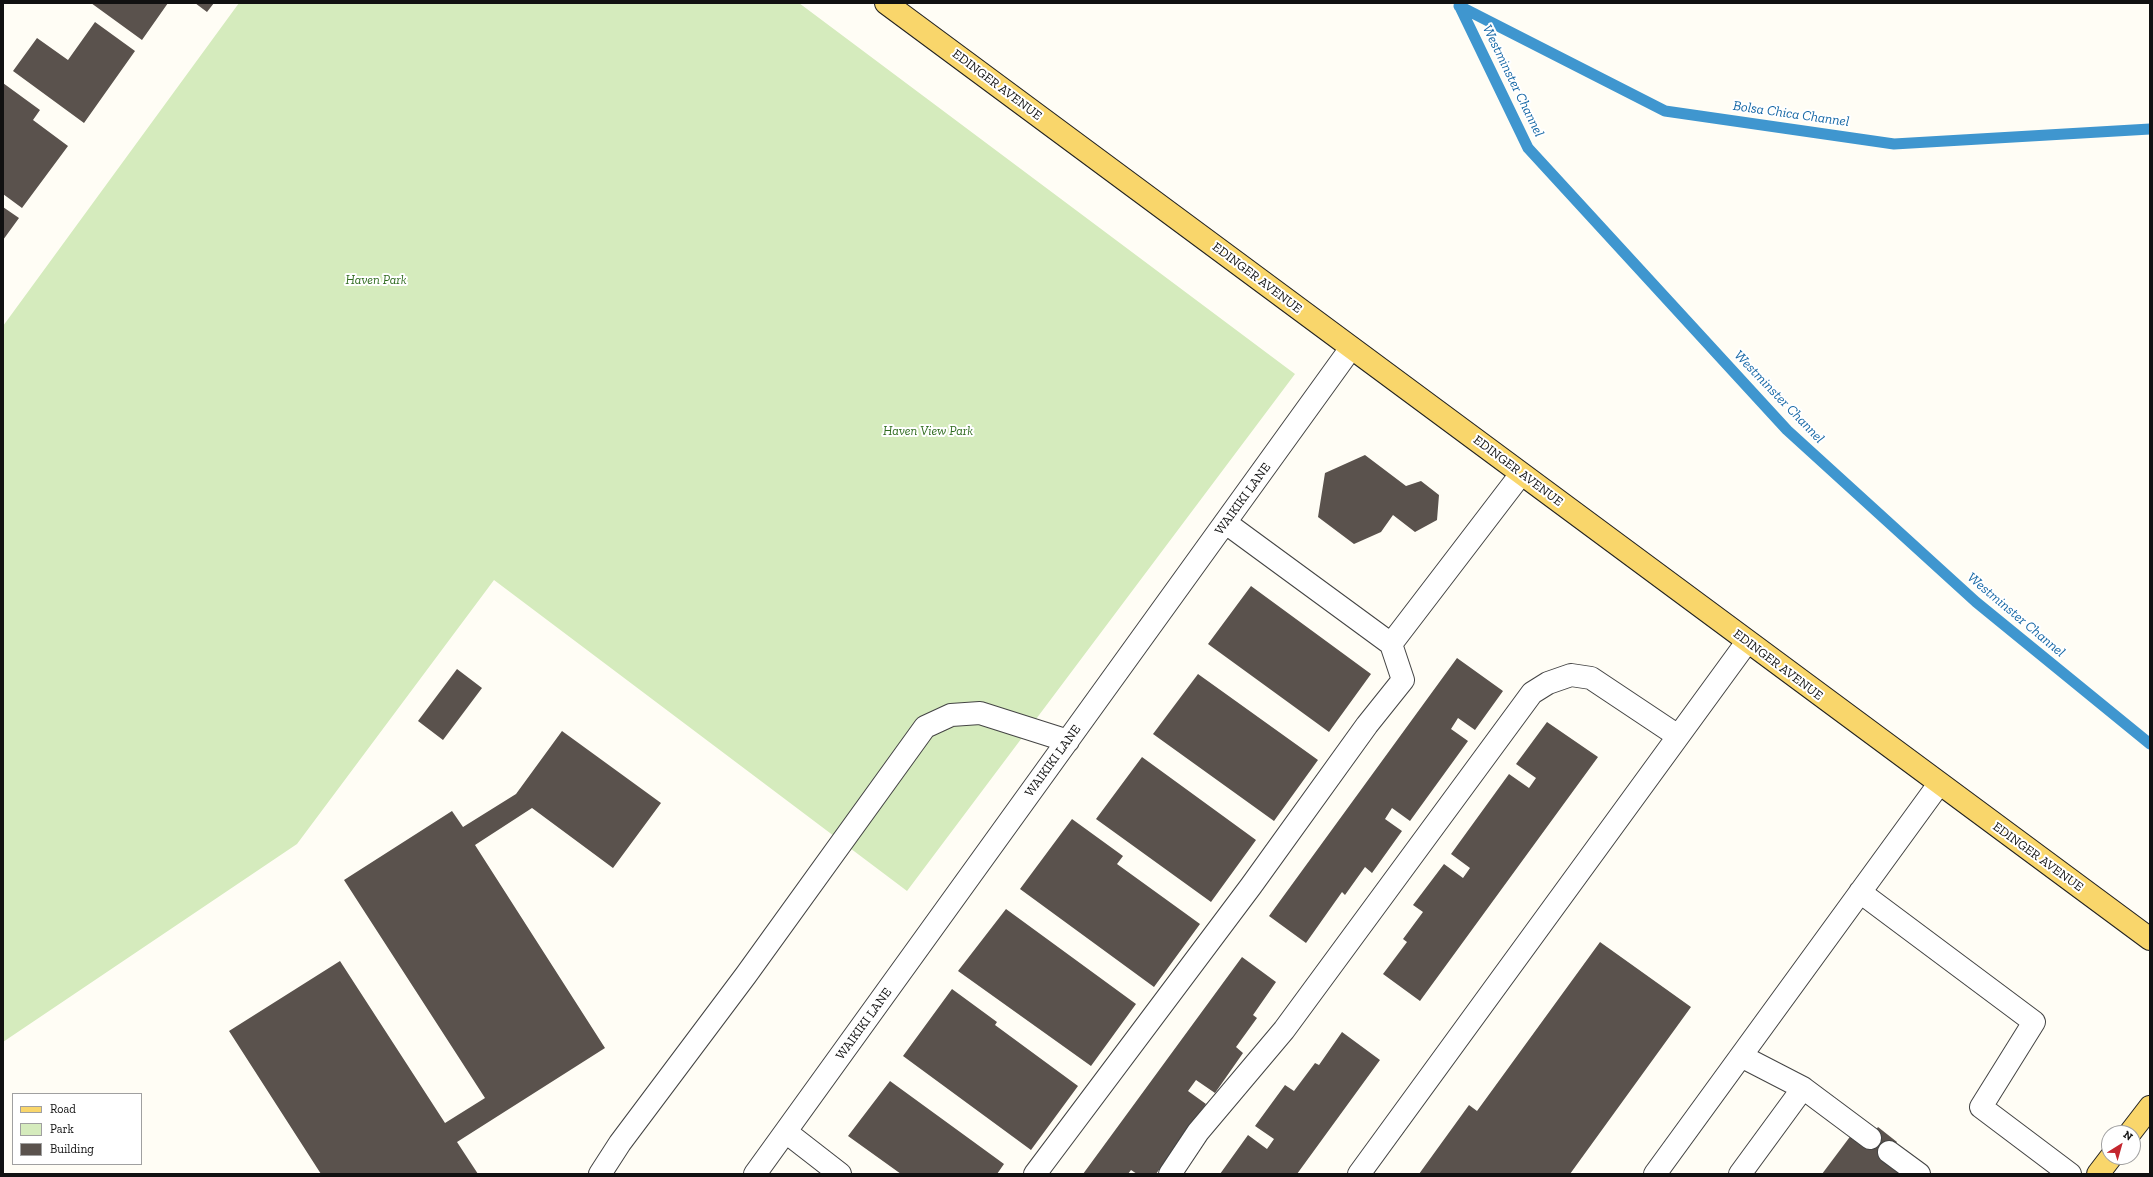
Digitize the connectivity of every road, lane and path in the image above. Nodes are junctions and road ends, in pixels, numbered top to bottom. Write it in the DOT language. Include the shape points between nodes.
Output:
graph roads {
  1 [pos="886,3"];
  2 [pos="1352,348"];
  3 [pos="1521,474"];
  4 [pos="1226,523"];
  5 [pos="1747,642"];
  6 [pos="1391,644"];
  7 [pos="1678,736"];
  8 [pos="1068,741"];
  9 [pos="1938,784"];
  10 [pos="1860,892"];
  11 [pos="2150,939"];
  12 [pos="1742,1056"];
  13 [pos="1803,1088"];
  14 [pos="2150,1107"];
  15 [pos="2136,1125"];
  16 [pos="786,1132"];
  17 [pos="1870,1138"];
  18 [pos="1889,1152"];
  19 [pos="2105,1165"];
  20 [pos="600,1174"];
  21 [pos="755,1174"];
  22 [pos="840,1174"];
  23 [pos="1035,1174"];
  24 [pos="1170,1174"];
  25 [pos="1359,1174"];
  26 [pos="1655,1174"];
  27 [pos="1740,1174"];
  28 [pos="1919,1174"];
  29 [pos="2070,1174"];
  30 [pos="2098,1174"];
  1 -- 2 [label="main road, EDINGER AVENUE"];
  2 -- 3 [label="main road, EDINGER AVENUE"];
  2 -- 4 [label="street, WAIKIKI LANE"];
  3 -- 5 [label="main road, EDINGER AVENUE"];
  3 -- 6 [label="street"];
  4 -- 6 [label="street"];
  4 -- 8 [label="street, WAIKIKI LANE"];
  5 -- 7 [label="street"];
  5 -- 9 [label="main road, EDINGER AVENUE"];
  6 -- 23 [label="street" via="1402,680 1252,886"];
  7 -- 24 [label="street" via="1591,678 1571,675 1548,683 1532,693 1284,1030 1198,1132"];
  7 -- 25 [label="street"];
  8 -- 16 [label="street, WAIKIKI LANE"];
  8 -- 20 [label="street" via="980,713 951,714 925,727 746,975 620,1142"];
  9 -- 10 [label="street"];
  9 -- 11 [label="main road, EDINGER AVENUE"];
  10 -- 12 [label="street"];
  10 -- 29 [label="street" via="2034,1022 1981,1107"];
  12 -- 13 [label="street"];
  12 -- 26 [label="street"];
  13 -- 17 [label="street"];
  13 -- 27 [label="street"];
  14 -- 15 [label="main road"];
  16 -- 21 [label="street, WAIKIKI LANE"];
  16 -- 22 [label="street"];
  18 -- 28 [label="street"];
  19 -- 30 [label="main road"];
}
